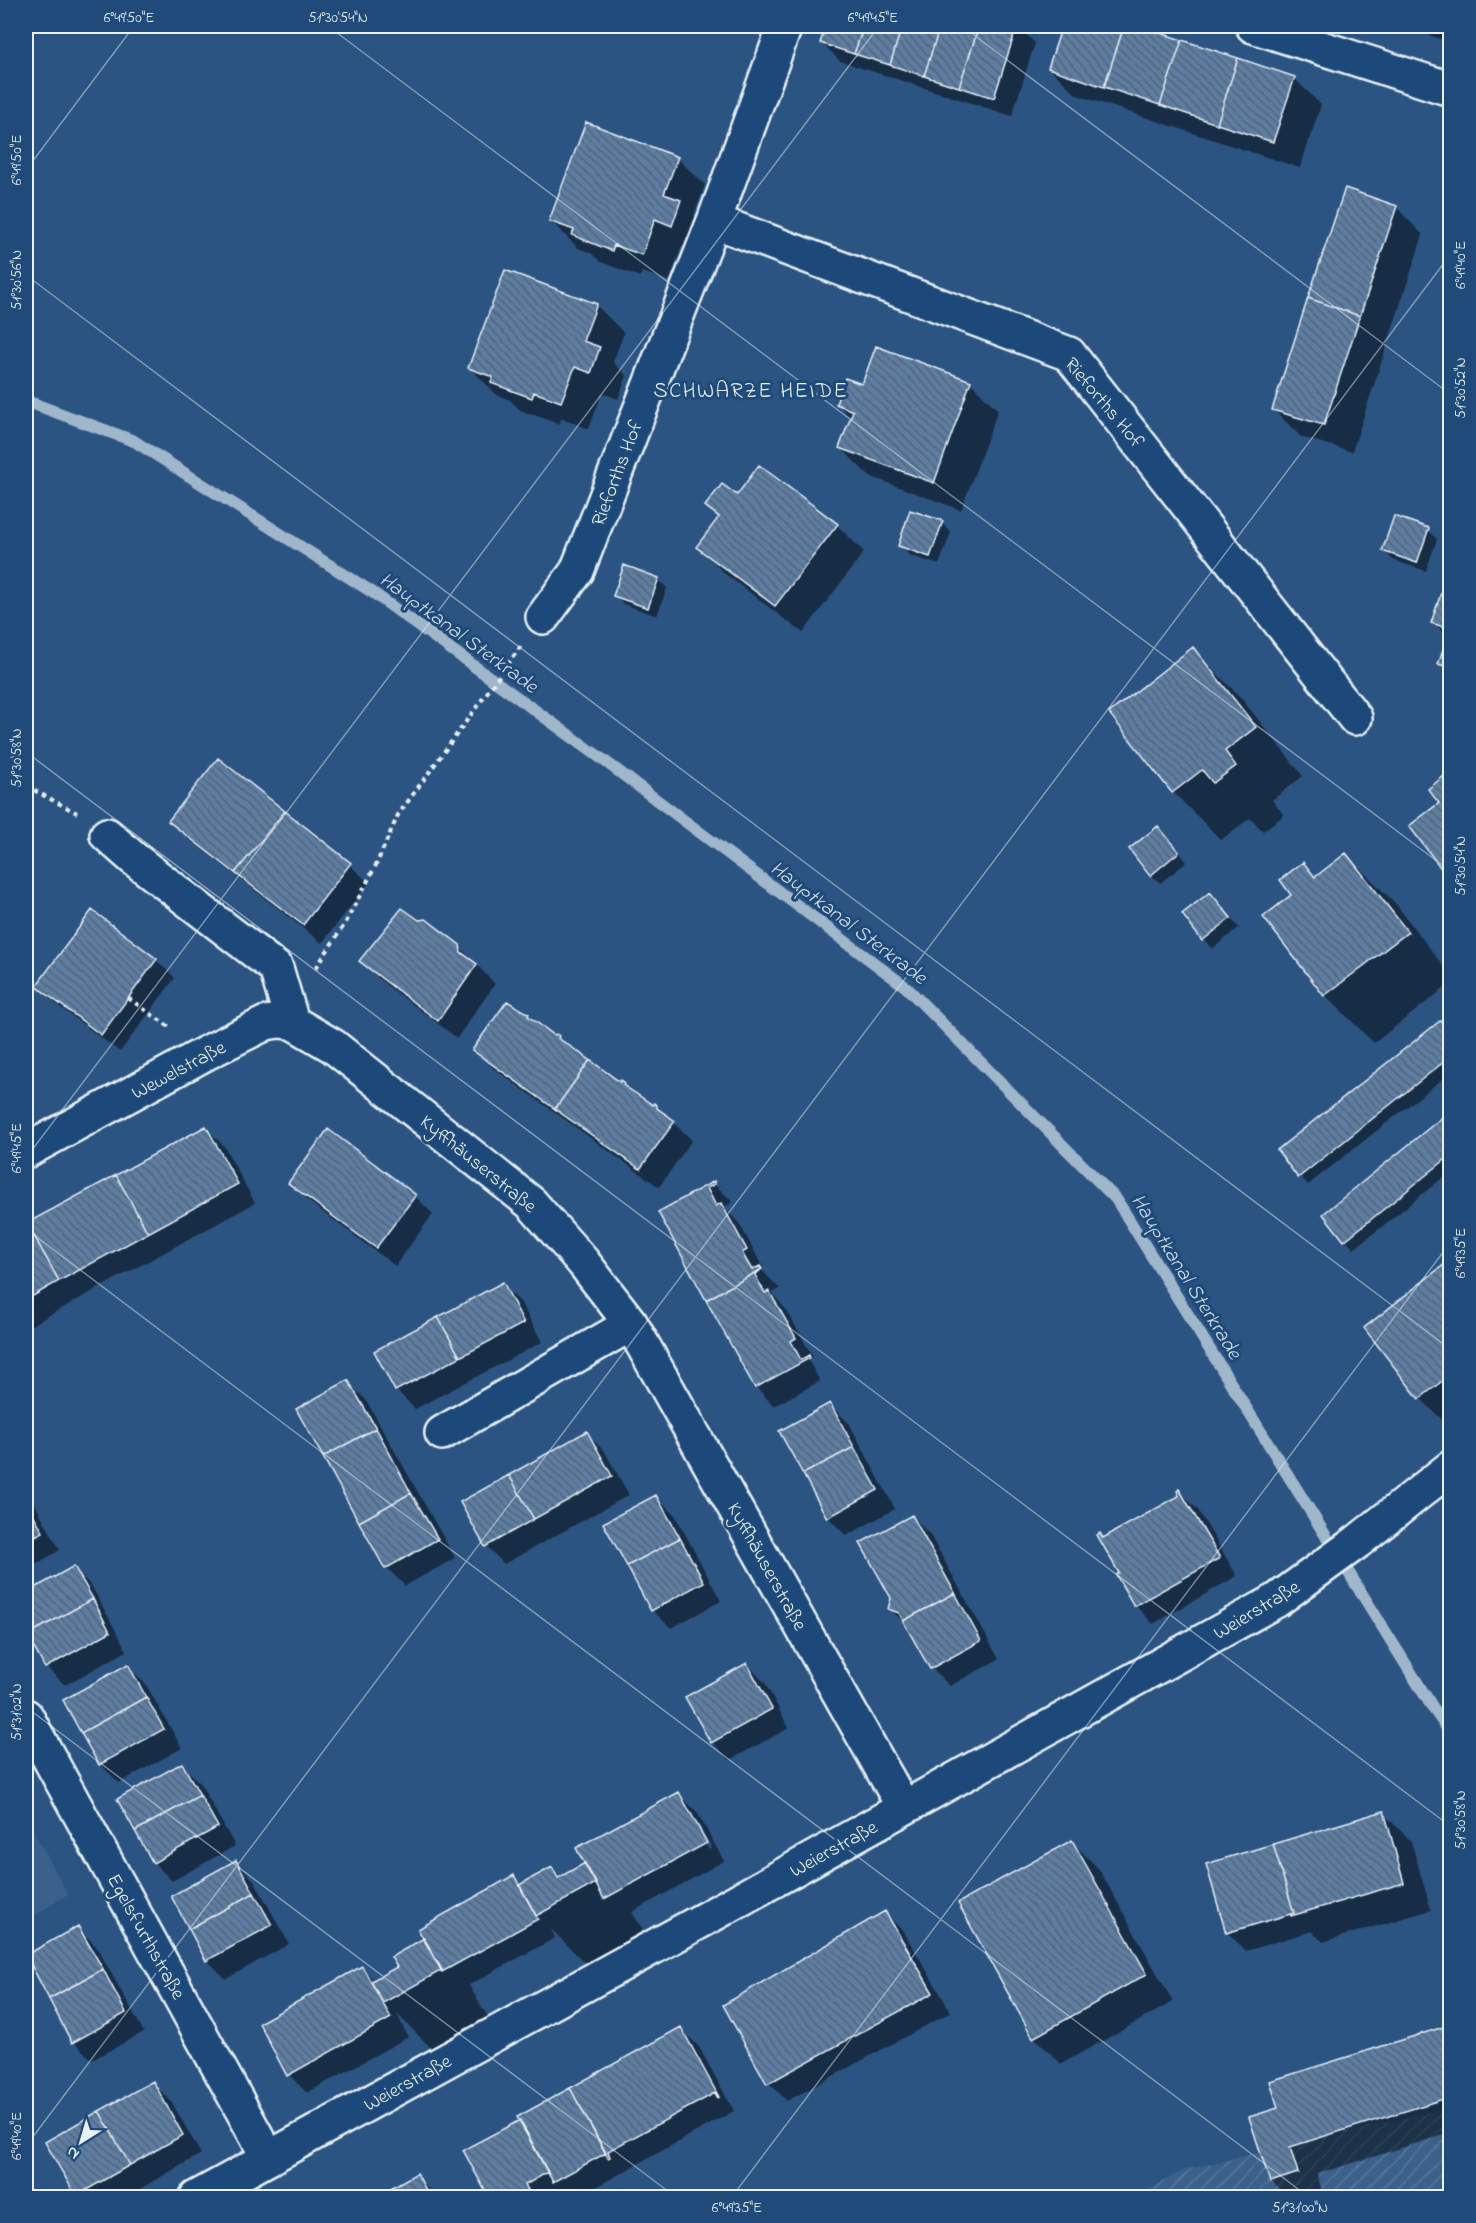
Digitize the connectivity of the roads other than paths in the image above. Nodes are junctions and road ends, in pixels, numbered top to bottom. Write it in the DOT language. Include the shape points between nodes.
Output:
graph roads {
  1 [pos="785,26"];
  2 [pos="1253,26"];
  3 [pos="1450,89"];
  4 [pos="714,221"];
  5 [pos="543,617"];
  6 [pos="1355,718"];
  7 [pos="107,835"];
  8 [pos="292,1023"];
  9 [pos="26,1150"];
  10 [pos="631,1324"];
  11 [pos="442,1433"];
  12 [pos="1450,1468"];
  13 [pos="26,1716"];
  14 [pos="904,1808"];
  15 [pos="268,2157"];
  16 [pos="196,2198"];
  1 -- 4 [label="street, Rieforths Hof"];
  2 -- 3 [label="street"];
  4 -- 5 [label="street, Rieforths Hof" via="577,572"];
  4 -- 6 [label="street, Rieforths Hof" via="1070,354"];
  7 -- 8 [label="street" via="276,968"];
  8 -- 9 [label="street, Wewelstraße" via="266,1023"];
  8 -- 10 [label="street, Kyffhäuserstraße" via="333,1046 531,1203"];
  10 -- 11 [label="street"];
  10 -- 14 [label="street, Kyffhäuserstraße"];
  12 -- 14 [label="street, Weierstraße" via="1277,1600"];
  13 -- 15 [label="street, Egelsfurthstraße"];
  14 -- 15 [label="street, Weierstraße"];
  15 -- 16 [label="street, Weierstraße"];
}
